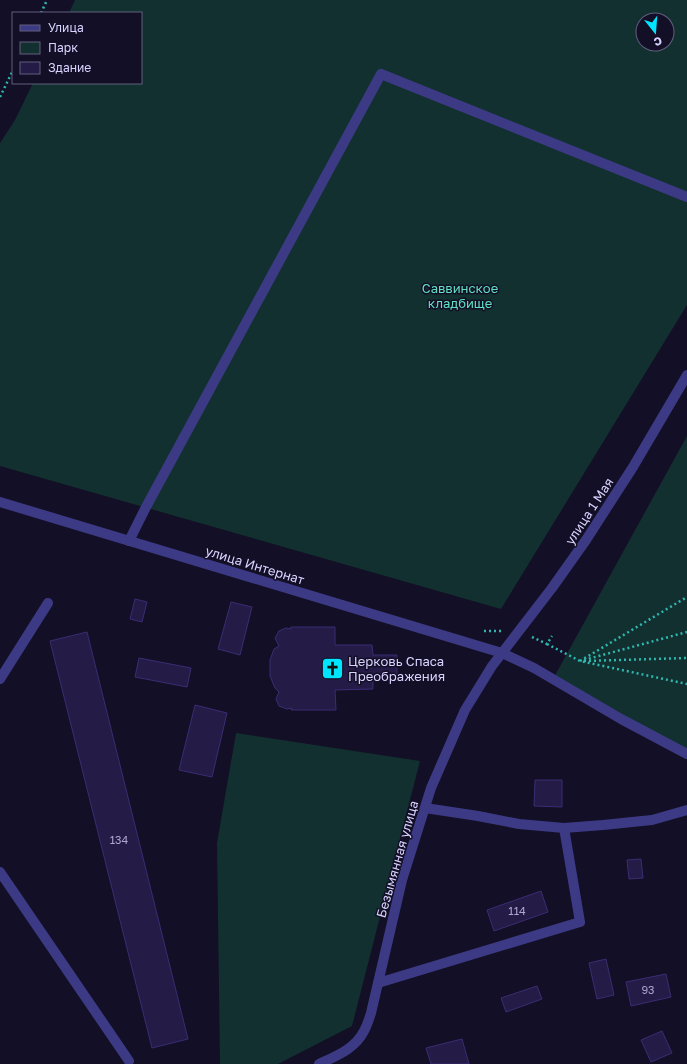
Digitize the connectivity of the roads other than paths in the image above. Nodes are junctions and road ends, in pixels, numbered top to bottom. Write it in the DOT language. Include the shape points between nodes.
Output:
graph roads {
  1 [pos="687,197"];
  2 [pos="687,375"];
  3 [pos="0,502"];
  4 [pos="129,541"];
  5 [pos="48,603"];
  6 [pos="502,653"];
  7 [pos="0,679"];
  8 [pos="687,754"];
  9 [pos="425,808"];
  10 [pos="687,810"];
  11 [pos="564,828"];
  12 [pos="0,872"];
  13 [pos="378,982"];
  14 [pos="129,1061"];
  15 [pos="318,1064"];
  1 -- 4 [label="street" via="381,74"];
  2 -- 6 [label="street, улица 1 Мая" via="586,540"];
  3 -- 4 [label="street, улица Интернат"];
  4 -- 6 [label="street, улица Интернат"];
  5 -- 7 [label="street"];
  6 -- 8 [label="street, улица Интернат" via="534,668 620,719"];
  6 -- 9 [label="street, Безымянная улица" via="465,710 431,788"];
  9 -- 11 [label="street" via="519,824"];
  9 -- 13 [label="street, Безымянная улица" via="402,880"];
  10 -- 11 [label="street" via="652,820"];
  11 -- 13 [label="street" via="580,922"];
  12 -- 14 [label="street"];
  13 -- 15 [label="street, Безымянная улица" via="371,1013 357,1042"];
}
